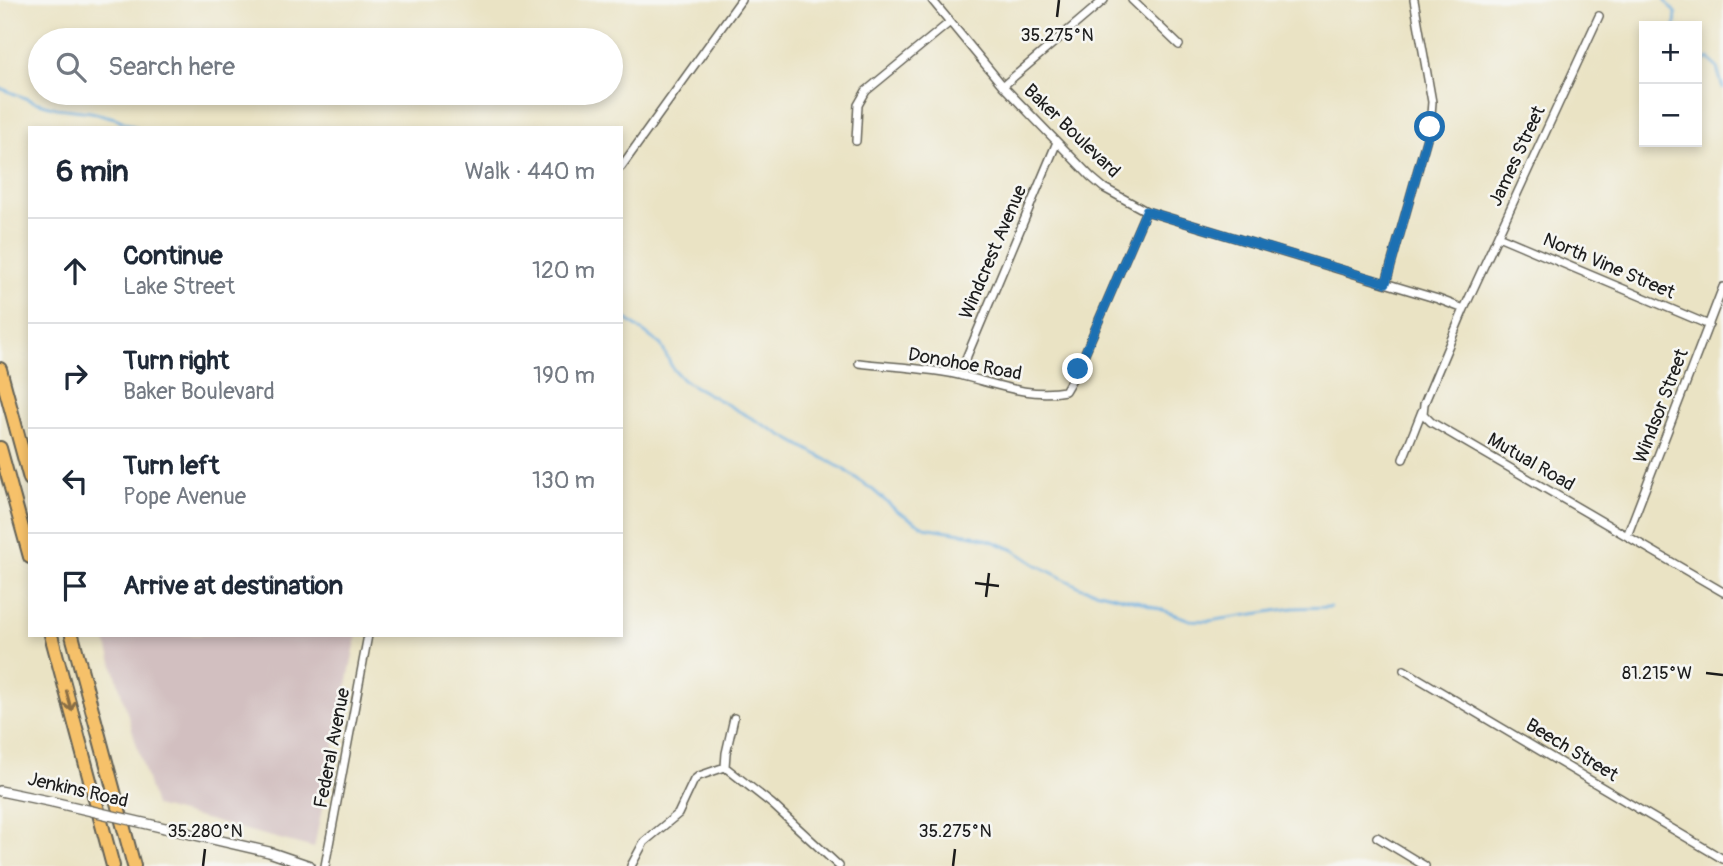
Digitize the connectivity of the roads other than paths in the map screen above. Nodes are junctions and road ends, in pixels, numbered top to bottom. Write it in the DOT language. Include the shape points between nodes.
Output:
graph roads {
  1 [pos="741,0"];
  2 [pos="932,0"];
  3 [pos="1104,0"];
  4 [pos="1132,0"];
  5 [pos="1415,0"];
  6 [pos="1599,16"];
  7 [pos="950,22"];
  8 [pos="1179,45"];
  9 [pos="1003,86"];
  10 [pos="856,141"];
  11 [pos="1057,142"];
  12 [pos="623,164"];
  13 [pos="1146,211"];
  14 [pos="1497,236"];
  15 [pos="1386,283"];
  16 [pos="1723,287"];
  17 [pos="1464,309"];
  18 [pos="1709,324"];
  19 [pos="859,363"];
  20 [pos="0,369"];
  21 [pos="962,376"];
  22 [pos="1422,410"];
  23 [pos="0,448"];
  24 [pos="1403,459"];
  25 [pos="28,472"];
  26 [pos="1627,536"];
  27 [pos="28,550"];
  28 [pos="1723,592"];
  29 [pos="52,637"];
  30 [pos="73,637"];
  31 [pos="368,637"];
  32 [pos="1404,670"];
  33 [pos="734,718"];
  34 [pos="725,768"];
  35 [pos="0,791"];
  36 [pos="1377,837"];
  37 [pos="1722,862"];
  38 [pos="113,866"];
  39 [pos="134,866"];
  40 [pos="310,866"];
  41 [pos="326,866"];
  42 [pos="631,866"];
  43 [pos="839,866"];
  44 [pos="1425,866"];
  1 -- 12 [label="street"];
  2 -- 7 [label="street, Baker Boulevard"];
  3 -- 9 [label="street"];
  4 -- 8 [label="street"];
  5 -- 15 [label="street" via="1432,103 1430,127"];
  6 -- 14 [label="street, James Street"];
  7 -- 9 [label="street, Baker Boulevard"];
  7 -- 10 [label="street" via="866,91 858,105"];
  9 -- 11 [label="street, Baker Boulevard"];
  11 -- 13 [label="street, Baker Boulevard" via="1104,188"];
  11 -- 21 [label="street, Windcrest Avenue"];
  13 -- 15 [label="street, Baker Boulevard"];
  13 -- 21 [label="street, Donohoe Road" via="1065,391 1024,391"];
  14 -- 17 [label="street, James Street"];
  14 -- 18 [label="street, North Vine Street"];
  15 -- 17 [label="street, Baker Boulevard"];
  16 -- 18 [label="street, Windsor Street"];
  17 -- 22 [label="street"];
  18 -- 26 [label="street, Windsor Street"];
  19 -- 21 [label="street, Donohoe Road"];
  20 -- 25 [label="highway"];
  22 -- 24 [label="street"];
  22 -- 26 [label="street, Mutual Road" via="1431,422"];
  23 -- 27 [label="highway"];
  26 -- 28 [label="street, Mutual Road"];
  29 -- 38 [label="highway, one-way"];
  30 -- 39 [label="highway"];
  31 -- 41 [label="street, Federal Avenue"];
  32 -- 37 [label="street, Beech Street"];
  33 -- 34 [label="street"];
  34 -- 42 [label="street" via="694,780 678,814 644,842"];
  34 -- 43 [label="street" via="782,812"];
  35 -- 40 [label="street, Jenkins Road, bridge" via="269,852"];
  36 -- 44 [label="street"];
}
